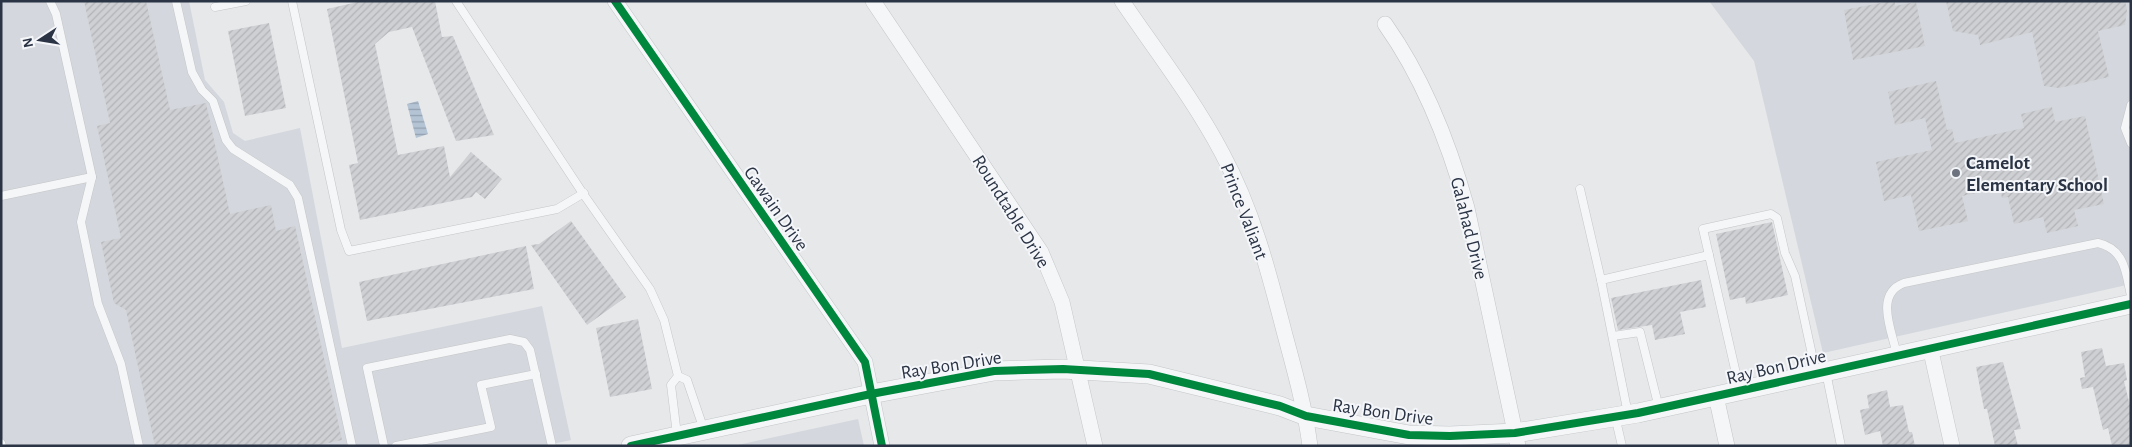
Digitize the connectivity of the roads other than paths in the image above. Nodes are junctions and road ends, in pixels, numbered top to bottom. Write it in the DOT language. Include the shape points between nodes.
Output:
graph roads {
  1 [pos="50,1"];
  2 [pos="176,1"];
  3 [pos="246,1"];
  4 [pos="292,1"];
  5 [pos="456,1"];
  6 [pos="615,1"];
  7 [pos="873,1"];
  8 [pos="1122,1"];
  9 [pos="215,7"];
  10 [pos="1385,24"];
  11 [pos="2131,105"];
  12 [pos="2131,143"];
  13 [pos="92,177"];
  14 [pos="1580,189"];
  15 [pos="584,193"];
  16 [pos="1,196"];
  17 [pos="1709,255"];
  18 [pos="1601,280"];
  19 [pos="2131,296"];
  20 [pos="2131,304"];
  21 [pos="1613,336"];
  22 [pos="1930,347"];
  23 [pos="1897,355"];
  24 [pos="1078,370"];
  25 [pos="1821,372"];
  26 [pos="536,374"];
  27 [pos="678,376"];
  28 [pos="1740,391"];
  29 [pos="871,394"];
  30 [pos="1716,396"];
  31 [pos="1659,408"];
  32 [pos="1622,415"];
  33 [pos="1306,416"];
  34 [pos="704,430"];
  35 [pos="677,436"];
  36 [pos="1516,439"];
  37 [pos="139,446"];
  38 [pos="352,446"];
  39 [pos="384,446"];
  40 [pos="396,446"];
  41 [pos="552,446"];
  42 [pos="631,446"];
  43 [pos="882,446"];
  44 [pos="1095,446"];
  45 [pos="1310,446"];
  46 [pos="1622,446"];
  47 [pos="1727,446"];
  48 [pos="1841,446"];
  49 [pos="1952,446"];
  1 -- 13 [label="lane" via="60,31"];
  2 -- 38 [label="lane" via="192,72 213,101 226,140 234,149 290,185 298,198"];
  3 -- 9 [label="lane"];
  4 -- 15 [label="lane" via="341,230 349,251 557,209"];
  5 -- 15 [label="lane"];
  6 -- 29 [label="street, Gawain Drive" via="865,362"];
  7 -- 24 [label="street, Roundtable Drive" via="1041,252 1062,302"];
  8 -- 33 [label="street, Prince Valiant" via="1200,116 1248,210 1276,300"];
  10 -- 36 [label="street, Galahad Drive" via="1422,85 1457,172"];
  11 -- 12 [label="lane" via="2125,128"];
  13 -- 16 [label="lane"];
  13 -- 37 [label="lane" via="81,222 98,304 121,364"];
  14 -- 18 [label="lane"];
  15 -- 27 [label="lane" via="650,289 664,320"];
  17 -- 18 [label="lane"];
  17 -- 25 [label="lane" via="1703,229 1771,214 1775,216"];
  17 -- 28 [label="lane"];
  18 -- 21 [label="lane"];
  19 -- 23 [label="lane" via="2121,257 2110,247 2098,243 1904,283 1888,295 1886,305"];
  20 -- 22 [label="street, Ray Bon Drive"];
  21 -- 31 [label="lane" via="1640,332"];
  21 -- 32 [label="lane"];
  22 -- 23 [label="street, Ray Bon Drive"];
  22 -- 49 [label="street"];
  23 -- 25 [label="street, Ray Bon Drive"];
  24 -- 29 [label="street, Ray Bon Drive" via="994,371"];
  24 -- 33 [label="street, Ray Bon Drive" via="1149,374 1280,406"];
  24 -- 44 [label="street, Roundtable Drive"];
  25 -- 28 [label="street, Ray Bon Drive"];
  25 -- 48 [label="lane"];
  26 -- 39 [label="lane" via="530,350 524,342 510,339 366,368"];
  26 -- 40 [label="lane" via="481,385 491,427"];
  26 -- 41 [label="lane"];
  27 -- 34 [label="lane" via="687,380"];
  27 -- 35 [label="lane" via="672,385"];
  28 -- 30 [label="street, Ray Bon Drive"];
  29 -- 34 [label="street, Ray Bon Drive"];
  29 -- 43 [label="street, Gawain Drive"];
  30 -- 31 [label="street, Ray Bon Drive"];
  30 -- 47 [label="street"];
  31 -- 32 [label="street, Ray Bon Drive"];
  32 -- 36 [label="street, Ray Bon Drive"];
  32 -- 46 [label="lane"];
  33 -- 36 [label="street, Ray Bon Drive" via="1409,435"];
  33 -- 45 [label="street, Prince Valiant"];
  34 -- 35 [label="street, Ray Bon Drive"];
  35 -- 42 [label="street, Ray Bon Drive"];
}
